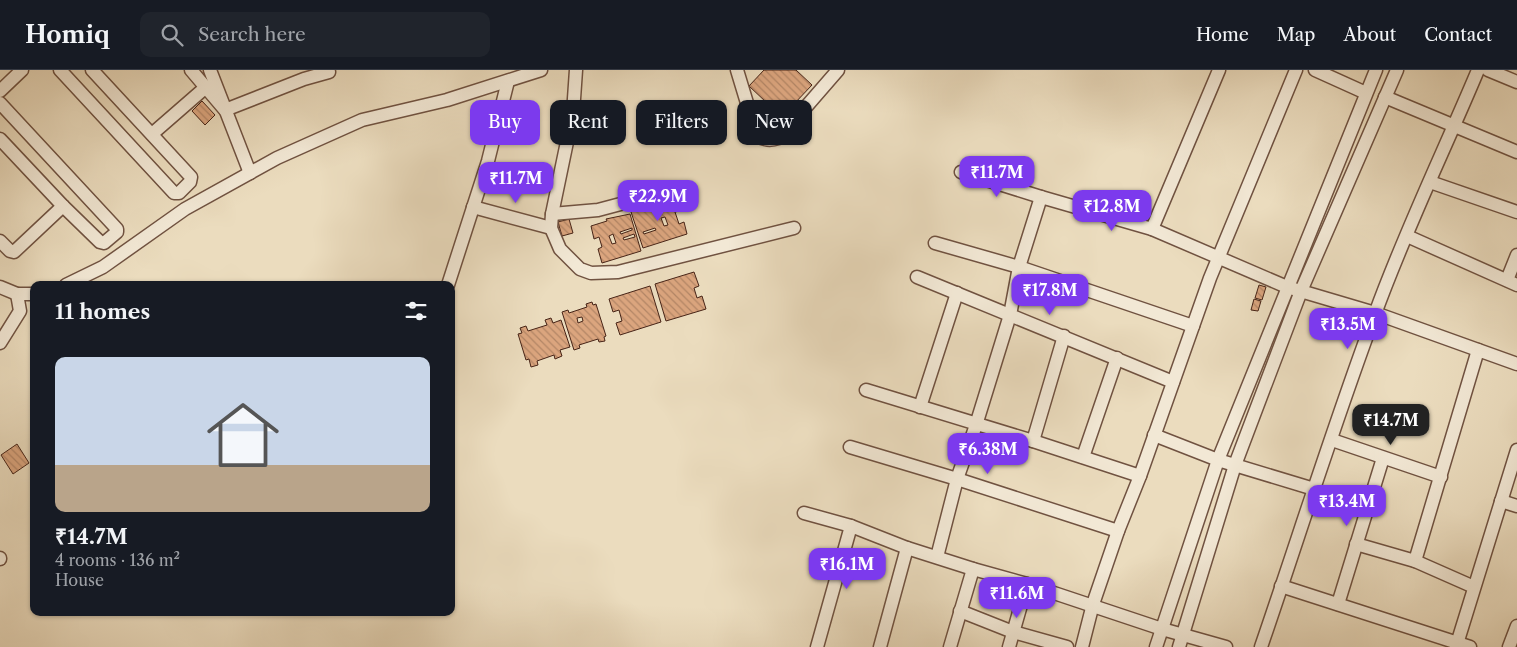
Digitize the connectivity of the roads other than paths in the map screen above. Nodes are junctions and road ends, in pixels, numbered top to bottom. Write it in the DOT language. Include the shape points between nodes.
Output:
graph roads {
  1 [pos="22,70"];
  2 [pos="60,70"];
  3 [pos="92,70"];
  4 [pos="191,70"];
  5 [pos="210,70"];
  6 [pos="328,70"];
  7 [pos="541,70"];
  8 [pos="576,70"];
  9 [pos="737,70"];
  10 [pos="838,70"];
  11 [pos="1219,70"];
  12 [pos="1315,70"];
  13 [pos="1376,70"];
  14 [pos="1396,70"];
  15 [pos="1478,70"];
  16 [pos="1488,70"];
  17 [pos="1292,71"];
  18 [pos="302,75"];
  19 [pos="508,81"];
  20 [pos="1517,82"];
  21 [pos="206,87"];
  22 [pos="0,91"];
  23 [pos="1366,92"];
  24 [pos="1385,97"];
  25 [pos="0,103"];
  26 [pos="225,110"];
  27 [pos="1455,125"];
  28 [pos="152,134"];
  29 [pos="0,139"];
  30 [pos="1517,152"];
  31 [pos="961,172"];
  32 [pos="250,173"];
  33 [pos="1430,182"];
  34 [pos="677,189"];
  35 [pos="1041,197"];
  36 [pos="63,206"];
  37 [pos="473,207"];
  38 [pos="1517,212"];
  39 [pos="552,214"];
  40 [pos="551,228"];
  41 [pos="794,228"];
  42 [pos="1152,229"];
  43 [pos="1407,236"];
  44 [pos="0,241"];
  45 [pos="935,243"];
  46 [pos="1517,255"];
  47 [pos="1219,257"];
  48 [pos="1019,267"];
  49 [pos="917,277"];
  50 [pos="74,281"];
  51 [pos="449,281"];
  52 [pos="1512,282"];
  53 [pos="0,287"];
  54 [pos="1287,287"];
  55 [pos="1301,291"];
  56 [pos="957,293"];
  57 [pos="17,294"];
  58 [pos="30,294"];
  59 [pos="1375,313"];
  60 [pos="1010,315"];
  61 [pos="1193,326"];
  62 [pos="1064,336"];
  63 [pos="0,343"];
  64 [pos="1478,350"];
  65 [pos="1117,358"];
  66 [pos="1517,364"];
  67 [pos="1173,382"];
  68 [pos="866,390"];
  69 [pos="920,407"];
  70 [pos="976,425"];
  71 [pos="1154,435"];
  72 [pos="1332,440"];
  73 [pos="1033,441"];
  74 [pos="850,447"];
  75 [pos="1517,450"];
  76 [pos="1083,457"];
  77 [pos="1383,458"];
  78 [pos="1218,460"];
  79 [pos="1235,465"];
  80 [pos="1140,476"];
  81 [pos="1441,477"];
  82 [pos="957,479"];
  83 [pos="1314,489"];
  84 [pos="1501,500"];
  85 [pos="1517,506"];
  86 [pos="804,513"];
  87 [pos="851,526"];
  88 [pos="1118,531"];
  89 [pos="1356,544"];
  90 [pos="907,548"];
  91 [pos="937,557"];
  92 [pos="1415,561"];
  93 [pos="973,569"];
  94 [pos="1028,584"];
  95 [pos="1282,586"];
  96 [pos="1474,587"];
  97 [pos="1093,604"];
  98 [pos="1338,604"];
  99 [pos="960,611"];
  100 [pos="1517,626"];
  101 [pos="1162,629"];
  102 [pos="1013,632"];
  103 [pos="1181,641"];
  104 [pos="1457,645"];
  105 [pos="817,647"];
  106 [pos="880,647"];
  107 [pos="950,647"];
  108 [pos="1009,647"];
  109 [pos="1067,647"];
  110 [pos="1082,647"];
  111 [pos="1156,647"];
  112 [pos="1226,647"];
  113 [pos="1261,647"];
  114 [pos="1470,647"];
  115 [pos="1509,647"];
  1 -- 22 [label="street"];
  2 -- 28 [label="street" via="174,193 179,193 191,177"];
  3 -- 28 [label="street"];
  4 -- 21 [label="street"];
  5 -- 26 [label="street"];
  6 -- 18 [label="street"];
  7 -- 19 [label="street"];
  8 -- 39 [label="street" via="573,113"];
  9 -- 10 [label="street" via="758,136 772,140 779,138"];
  11 -- 42 [label="street"];
  12 -- 23 [label="street"];
  13 -- 23 [label="street"];
  14 -- 24 [label="street"];
  15 -- 27 [label="street"];
  16 -- 20 [label="street"];
  17 -- 47 [label="street"];
  18 -- 26 [label="street"];
  19 -- 32 [label="street" via="447,100 362,120"];
  19 -- 37 [label="street"];
  21 -- 26 [label="street"];
  21 -- 28 [label="street"];
  23 -- 54 [label="street"];
  24 -- 27 [label="street"];
  24 -- 55 [label="street"];
  25 -- 36 [label="street" via="117,232 102,243"];
  26 -- 32 [label="street"];
  27 -- 30 [label="street"];
  27 -- 33 [label="street"];
  29 -- 36 [label="street"];
  31 -- 35 [label="street"];
  32 -- 50 [label="street" via="185,209 103,267"];
  33 -- 38 [label="street"];
  33 -- 43 [label="street"];
  34 -- 39 [label="street" via="598,210"];
  35 -- 42 [label="street"];
  35 -- 48 [label="street"];
  36 -- 44 [label="street" via="14,252"];
  37 -- 40 [label="street"];
  37 -- 51 [label="street"];
  39 -- 40 [label="street"];
  40 -- 41 [label="street" via="569,260 591,273 618,272"];
  42 -- 47 [label="street"];
  43 -- 52 [label="street"];
  43 -- 59 [label="street"];
  45 -- 48 [label="street"];
  46 -- 52 [label="street"];
  47 -- 54 [label="street"];
  47 -- 61 [label="street"];
  48 -- 60 [label="street"];
  48 -- 61 [label="street"];
  49 -- 56 [label="street"];
  53 -- 57 [label="street"];
  54 -- 55 [label="street"];
  54 -- 78 [label="street"];
  55 -- 59 [label="street"];
  55 -- 79 [label="street"];
  56 -- 60 [label="street"];
  56 -- 69 [label="street"];
  57 -- 58 [label="street"];
  57 -- 63 [label="street" via="20,311"];
  59 -- 64 [label="street"];
  59 -- 72 [label="street"];
  60 -- 62 [label="street"];
  60 -- 70 [label="street"];
  61 -- 67 [label="street"];
  62 -- 65 [label="street"];
  62 -- 73 [label="street"];
  64 -- 66 [label="street"];
  64 -- 81 [label="street"];
  65 -- 67 [label="street"];
  65 -- 76 [label="street"];
  67 -- 71 [label="street"];
  68 -- 69 [label="street"];
  69 -- 70 [label="street"];
  70 -- 73 [label="street"];
  70 -- 82 [label="street"];
  71 -- 78 [label="street"];
  71 -- 80 [label="street"];
  72 -- 77 [label="street"];
  72 -- 83 [label="street"];
  73 -- 76 [label="street"];
  74 -- 82 [label="street"];
  75 -- 84 [label="street"];
  76 -- 80 [label="street"];
  77 -- 81 [label="street"];
  77 -- 89 [label="street"];
  78 -- 79 [label="street"];
  78 -- 101 [label="street"];
  79 -- 83 [label="street"];
  79 -- 103 [label="street"];
  80 -- 88 [label="street"];
  81 -- 92 [label="street"];
  82 -- 88 [label="street"];
  82 -- 91 [label="street"];
  83 -- 95 [label="street"];
  84 -- 85 [label="street"];
  84 -- 96 [label="street"];
  86 -- 87 [label="street"];
  87 -- 90 [label="street"];
  87 -- 105 [label="street"];
  88 -- 97 [label="street"];
  89 -- 92 [label="street"];
  89 -- 98 [label="street"];
  90 -- 91 [label="street"];
  90 -- 106 [label="street"];
  91 -- 93 [label="street"];
  92 -- 96 [label="street"];
  93 -- 94 [label="street"];
  93 -- 99 [label="street"];
  94 -- 97 [label="street"];
  94 -- 102 [label="street"];
  95 -- 98 [label="street"];
  95 -- 113 [label="street"];
  96 -- 104 [label="street"];
  97 -- 101 [label="street"];
  97 -- 110 [label="street"];
  98 -- 104 [label="street"];
  99 -- 102 [label="street"];
  99 -- 107 [label="street"];
  100 -- 115 [label="street"];
  101 -- 103 [label="street"];
  101 -- 111 [label="street"];
  102 -- 108 [label="street"];
  102 -- 109 [label="street"];
  103 -- 112 [label="street"];
  104 -- 114 [label="street"];
}
